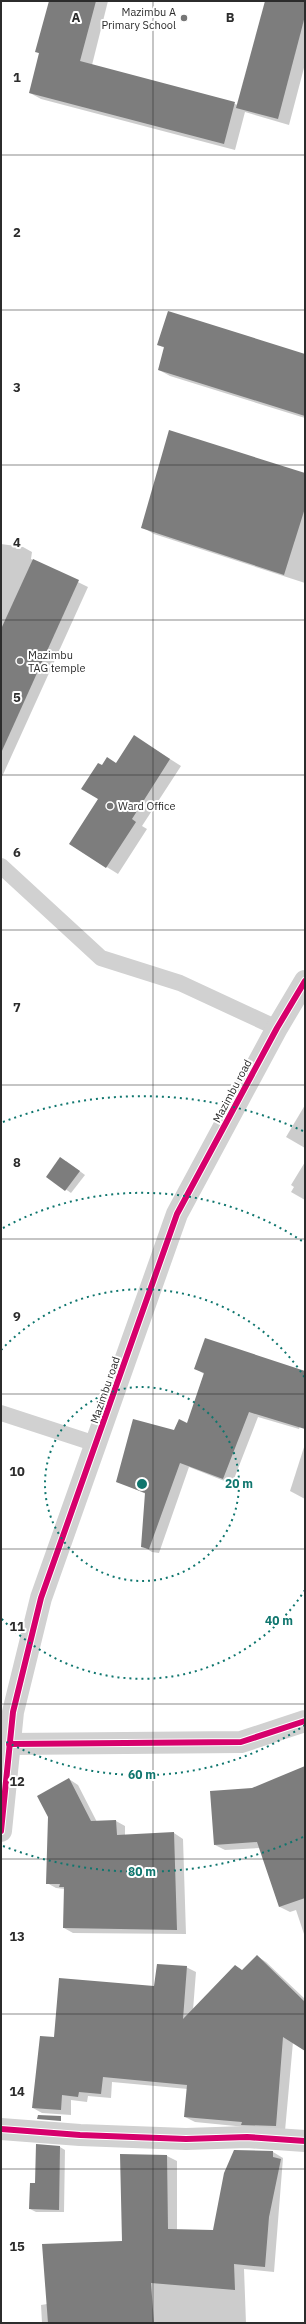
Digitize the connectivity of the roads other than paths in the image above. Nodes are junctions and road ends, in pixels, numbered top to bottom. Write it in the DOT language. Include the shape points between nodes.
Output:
graph roads {
  1 [pos="1,866"];
  2 [pos="305,981"];
  3 [pos="277,1028"];
  4 [pos="1,1413"];
  5 [pos="96,1444"];
  6 [pos="7,1711"];
  7 [pos="305,1721"];
  8 [pos="9,1744"];
  9 [pos="1,1831"];
  10 [pos="1,2129"];
  11 [pos="305,2141"];
  1 -- 3 [label="lane" via="100,958 180,983"];
  2 -- 3 [label="street, Mazimbu road"];
  3 -- 5 [label="street, Mazimbu road" via="177,1214"];
  4 -- 5 [label="lane"];
  5 -- 6 [label="street, Mazimbu road" via="41,1598"];
  6 -- 8 [label="street, Mazimbu road"];
  7 -- 8 [label="street" via="241,1742"];
  8 -- 9 [label="street, Mazimbu road"];
  10 -- 11 [label="street" via="133,2137 247,2137"];
}
